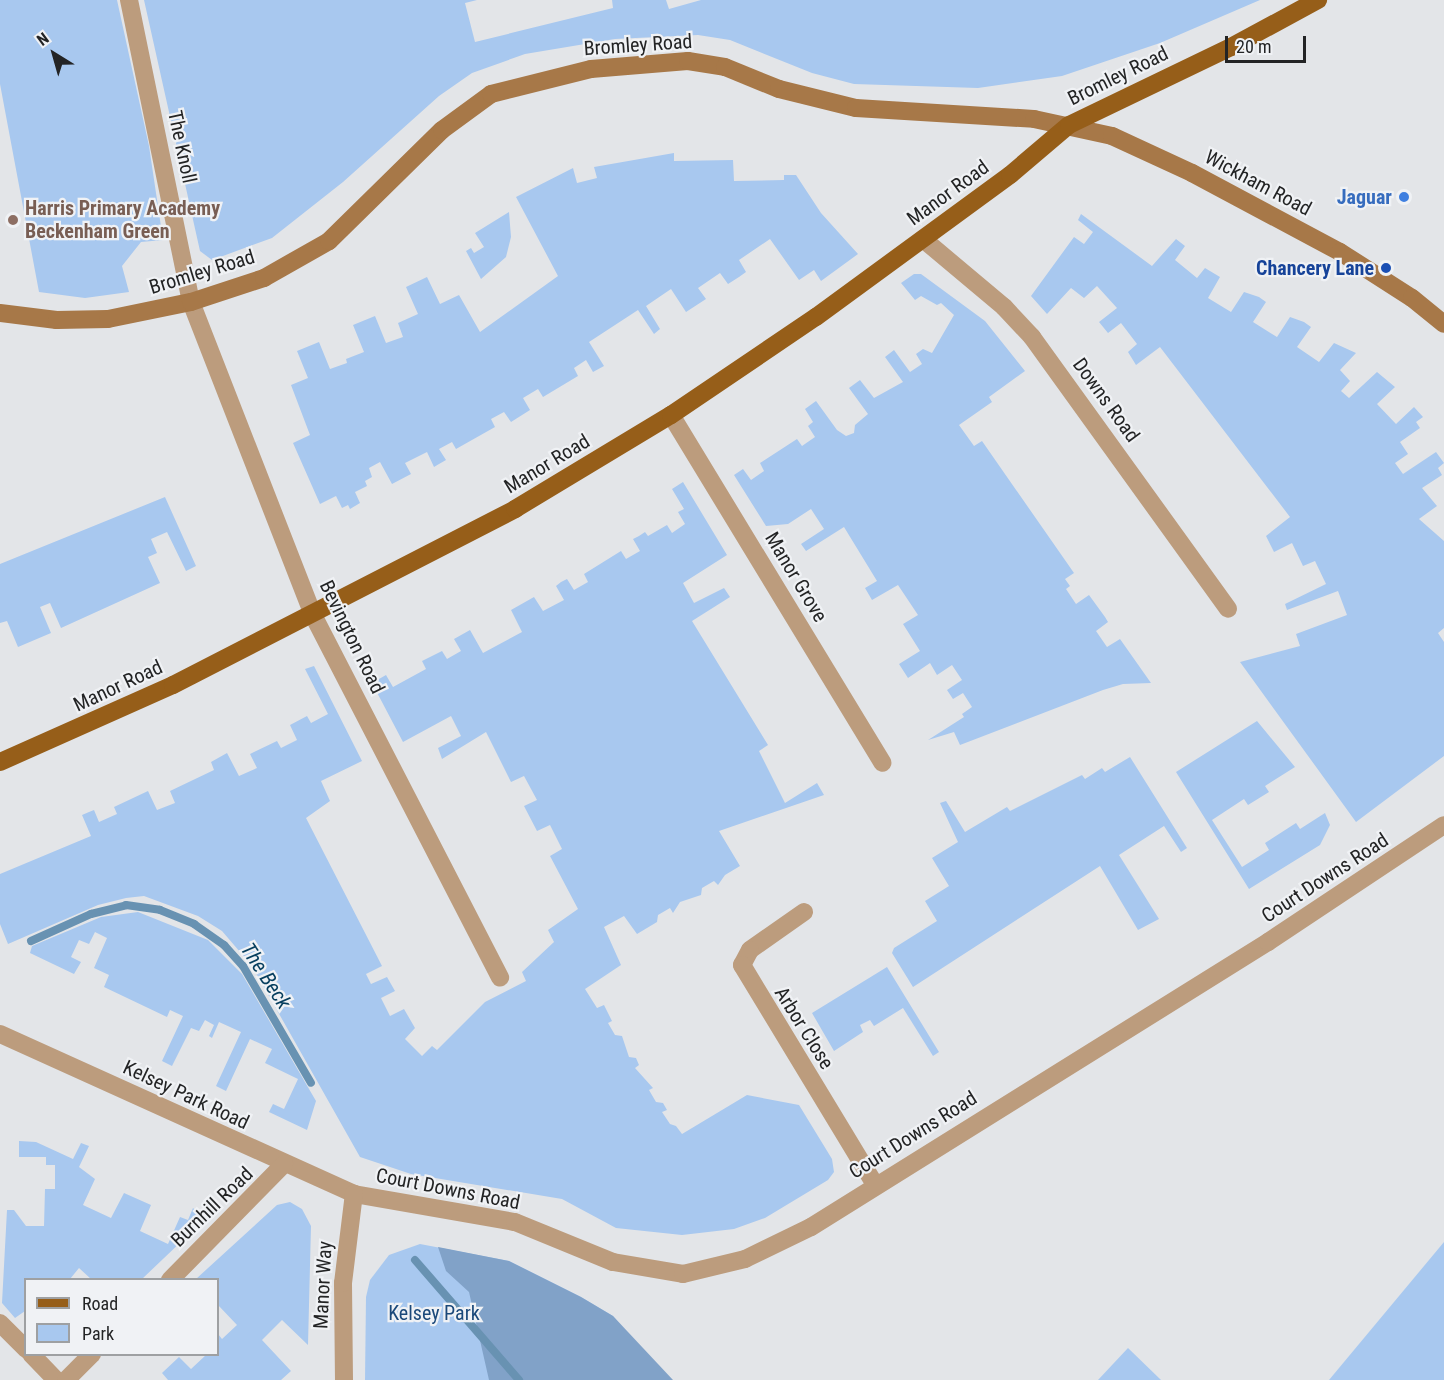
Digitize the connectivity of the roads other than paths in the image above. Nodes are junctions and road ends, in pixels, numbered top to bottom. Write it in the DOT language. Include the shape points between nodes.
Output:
graph roads {
  1 [pos="129,0"];
  2 [pos="1318,0"];
  3 [pos="1069,125"];
  4 [pos="923,239"];
  5 [pos="190,302"];
  6 [pos="0,313"];
  7 [pos="1444,324"];
  8 [pos="671,415"];
  9 [pos="1227,609"];
  10 [pos="313,615"];
  11 [pos="0,762"];
  12 [pos="884,763"];
  13 [pos="1444,825"];
  14 [pos="804,912"];
  15 [pos="500,978"];
  16 [pos="0,1034"];
  17 [pos="284,1164"];
  18 [pos="875,1185"];
  19 [pos="354,1194"];
  20 [pos="172,1278"];
  21 [pos="0,1323"];
  22 [pos="24,1346"];
  23 [pos="33,1356"];
  24 [pos="90,1356"];
  25 [pos="56,1380"];
  26 [pos="66,1380"];
  27 [pos="344,1380"];
  1 -- 5 [label="street, The Knoll"];
  2 -- 3 [label="main road, Bromley Road"];
  3 -- 4 [label="main road, Manor Road" via="1037,154"];
  3 -- 5 [label="main road, Bromley Road" via="1034,119 856,108 779,89 706,62 661,61 591,69 505,88 478,101 309,255 264,278"];
  3 -- 7 [label="main road, Wickham Road" via="1112,136 1283,220 1386,281"];
  4 -- 8 [label="main road, Manor Road"];
  4 -- 9 [label="street, Downs Road" via="1004,307 1032,338"];
  5 -- 6 [label="main road, Bromley Road" via="134,315 82,321"];
  5 -- 10 [label="street, Bevington Road"];
  8 -- 10 [label="main road, Manor Road" via="515,509"];
  8 -- 12 [label="street, Manor Grove"];
  10 -- 11 [label="main road, Manor Road" via="173,686"];
  10 -- 15 [label="street, Bevington Road"];
  13 -- 18 [label="street, Court Downs Road" via="1268,942"];
  14 -- 18 [label="street, Arbor Close" via="750,950 742,965"];
  16 -- 17 [label="street, Kelsey Park Road"];
  17 -- 19 [label="street, Kelsey Park Road"];
  17 -- 20 [label="street, Burnhill Road"];
  18 -- 19 [label="street, Court Downs Road" via="811,1227 745,1260 682,1274 613,1263 515,1222"];
  19 -- 27 [label="street, Manor Way" via="343,1283"];
  21 -- 22 [label="street"];
  23 -- 25 [label="street"];
  24 -- 26 [label="street"];
}
